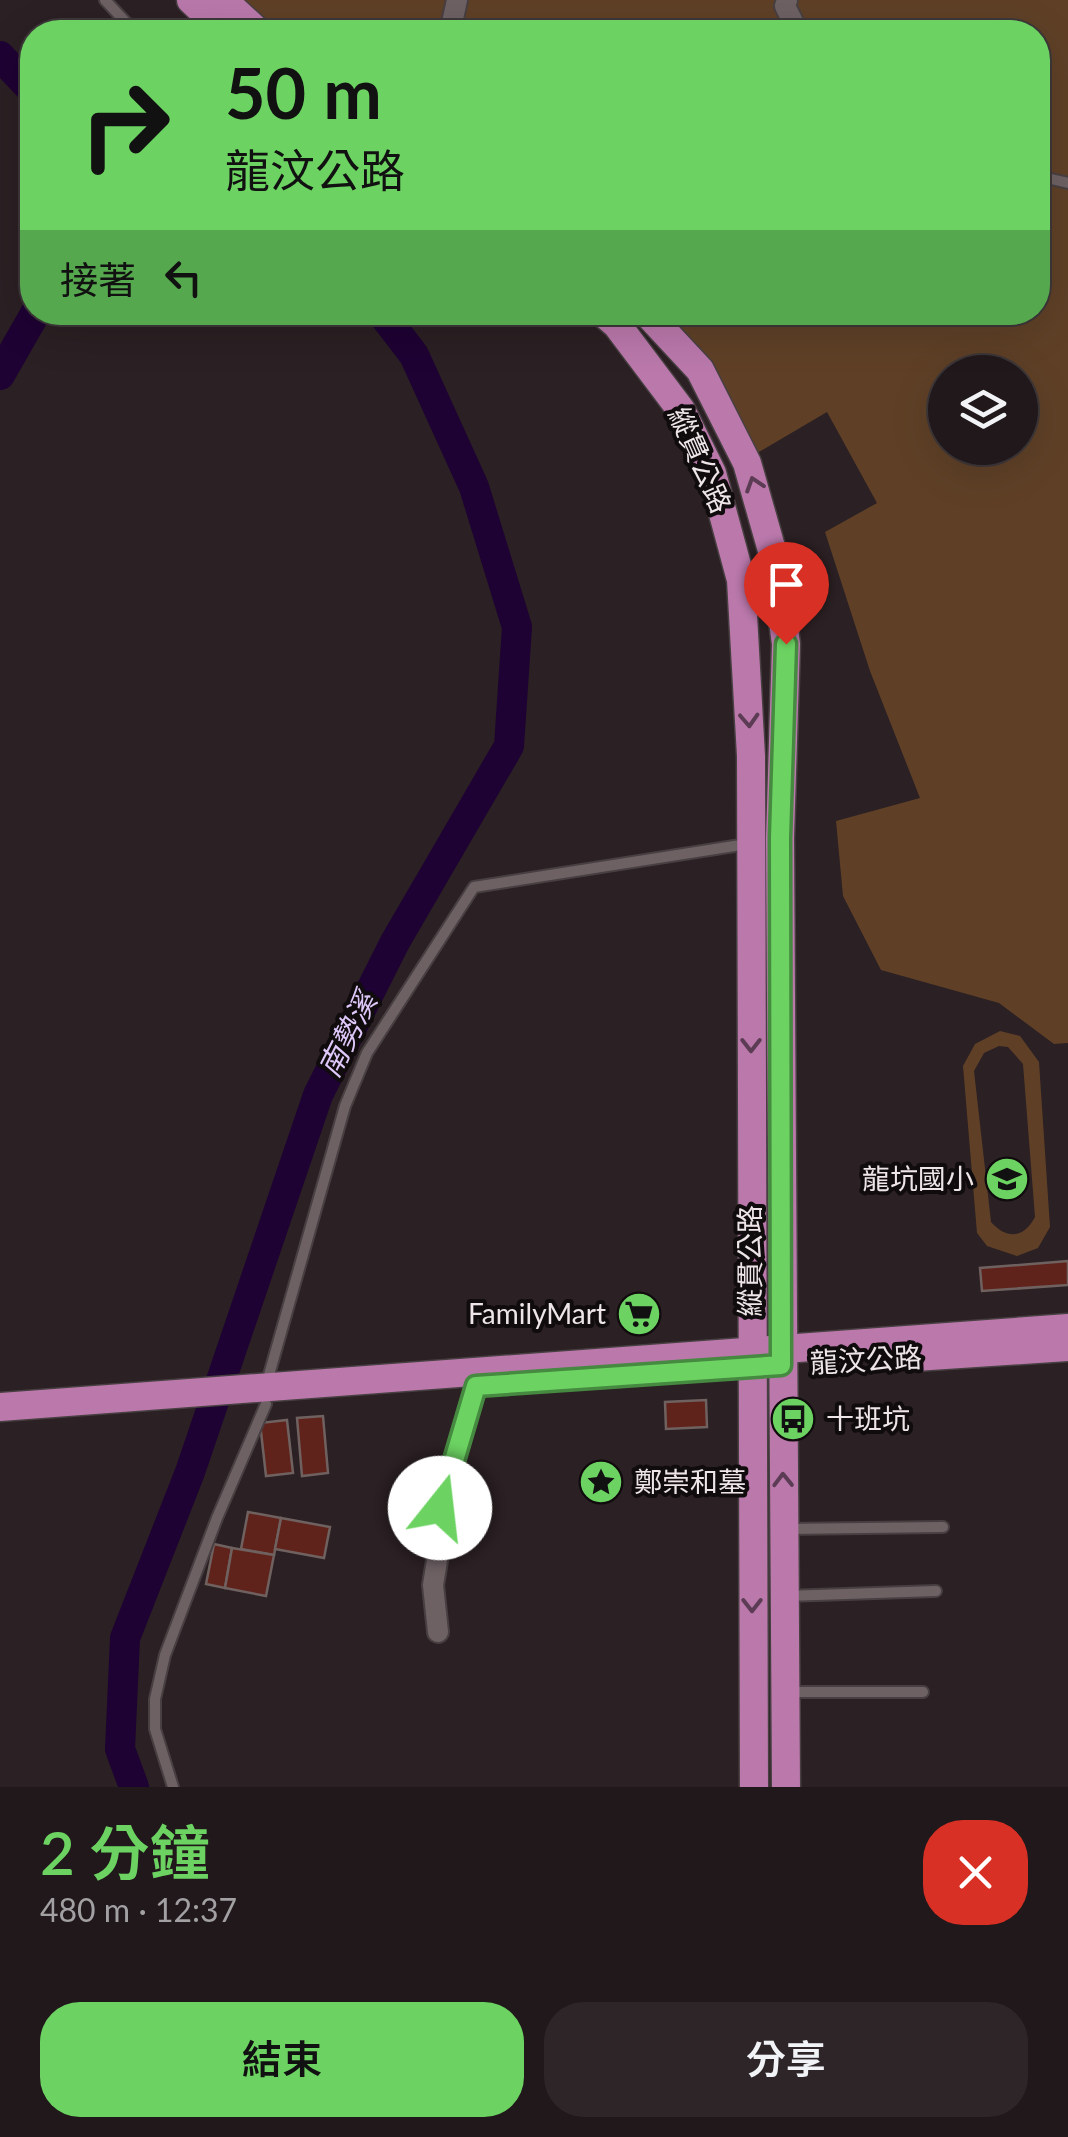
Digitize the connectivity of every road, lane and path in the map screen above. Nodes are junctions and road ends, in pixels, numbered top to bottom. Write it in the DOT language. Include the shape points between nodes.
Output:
graph roads {
  1 [pos="105,0"];
  2 [pos="191,0"];
  3 [pos="222,0"];
  4 [pos="124,20"];
  5 [pos="212,20"];
  6 [pos="244,20"];
  7 [pos="616,325"];
  8 [pos="658,325"];
  9 [pos="780,838"];
  10 [pos="751,843"];
  11 [pos="1068,1328"];
  12 [pos="1068,1347"];
  13 [pos="781,1356"];
  14 [pos="750,1359"];
  15 [pos="531,1373"];
  16 [pos="476,1386"];
  17 [pos="256,1396"];
  18 [pos="141,1404"];
  19 [pos="0,1407"];
  20 [pos="0,1423"];
  21 [pos="943,1526"];
  22 [pos="784,1529"];
  23 [pos="936,1591"];
  24 [pos="784,1596"];
  25 [pos="438,1632"];
  26 [pos="785,1692"];
  27 [pos="924,1692"];
  28 [pos="752,1693"];
  29 [pos="173,1787"];
  30 [pos="754,1787"];
  31 [pos="786,1787"];
  1 -- 4 [label="lane"];
  2 -- 5 [label="main road"];
  3 -- 6 [label="main road"];
  7 -- 10 [label="main road, 縱貫公路, one-way" via="681,410 712,473 733,540 745,625"];
  9 -- 8 [label="main road, 縱貫公路, one-way" via="786,644 772,546 747,463 716,396"];
  9 -- 10 [label="lane"];
  9 -- 13 [label="main road, 縱貫公路"];
  10 -- 14 [label="main road, 縱貫公路, one-way"];
  10 -- 17 [label="lane" via="474,887 367,1054 352,1089"];
  11 -- 13 [label="main road, 龍汶公路"];
  12 -- 13 [label="main road, 龍汶公路"];
  13 -- 14 [label="main road, 龍汶公路"];
  22 -- 13 [label="main road, 縱貫公路, one-way"];
  14 -- 15 [label="main road, 龍汶公路"];
  14 -- 28 [label="main road, 縱貫公路, one-way"];
  15 -- 16 [label="main road, 龍汶公路"];
  15 -- 17 [label="main road, 龍汶公路"];
  16 -- 17 [label="main road, 龍汶公路"];
  16 -- 25 [label="street" via="440,1508 433,1585"];
  17 -- 18 [label="main road"];
  17 -- 29 [label="lane" via="158,1684 154,1729"];
  18 -- 19 [label="main road"];
  18 -- 20 [label="main road"];
  21 -- 22 [label="lane"];
  22 -- 24 [label="main road, 縱貫公路"];
  23 -- 24 [label="lane"];
  24 -- 26 [label="main road, 縱貫公路"];
  26 -- 27 [label="lane"];
  26 -- 28 [label="lane"];
  26 -- 31 [label="main road, 縱貫公路"];
  28 -- 30 [label="main road, 縱貫公路"];
}
